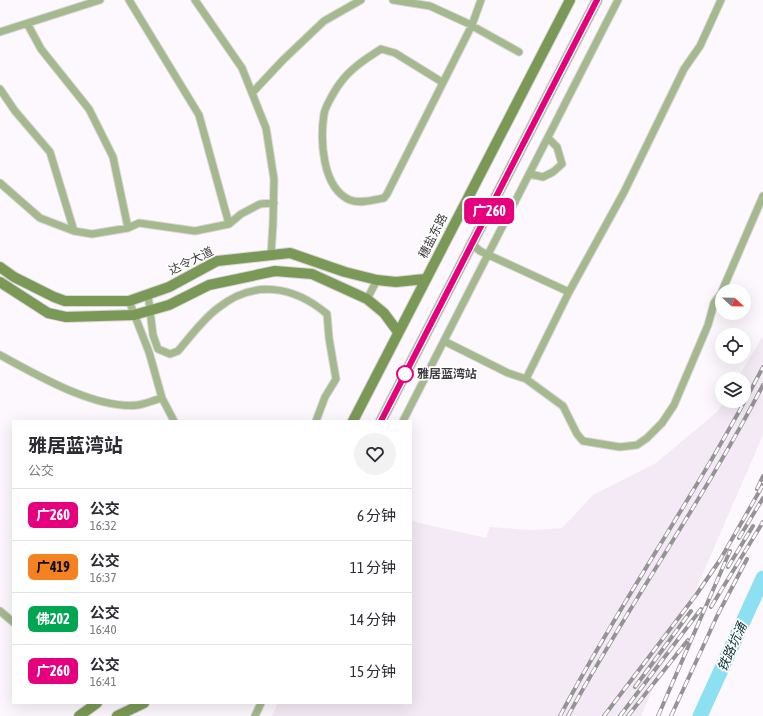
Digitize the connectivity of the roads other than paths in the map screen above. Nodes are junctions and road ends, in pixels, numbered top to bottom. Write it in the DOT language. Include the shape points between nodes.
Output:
graph roads {
  1 [pos="100,0"];
  2 [pos="130,0"];
  3 [pos="195,0"];
  4 [pos="203,0"];
  5 [pos="361,0"];
  6 [pos="393,0"];
  7 [pos="482,0"];
  8 [pos="570,0"];
  9 [pos="597,0"];
  10 [pos="618,0"];
  11 [pos="721,0"];
  12 [pos="199,7"];
  13 [pos="28,25"];
  14 [pos="472,25"];
  15 [pos="0,32"];
  16 [pos="520,52"];
  17 [pos="442,82"];
  18 [pos="0,90"];
  19 [pos="252,93"];
  20 [pos="548,138"];
  21 [pos="530,174"];
  22 [pos="0,183"];
  23 [pos="763,196"];
  24 [pos="274,203"];
  25 [pos="229,224"];
  26 [pos="128,228"];
  27 [pos="74,232"];
  28 [pos="472,244"];
  29 [pos="271,255"];
  30 [pos="488,255"];
  31 [pos="0,266"];
  32 [pos="425,279"];
  33 [pos="377,280"];
  34 [pos="0,282"];
  35 [pos="725,284"];
  36 [pos="569,292"];
  37 [pos="148,294"];
  38 [pos="367,299"];
  39 [pos="129,302"];
  40 [pos="715,302"];
  41 [pos="150,310"];
  42 [pos="134,315"];
  43 [pos="398,332"];
  44 [pos="444,341"];
  45 [pos="0,356"];
  46 [pos="526,379"];
  47 [pos="162,398"];
  48 [pos="173,420"];
  49 [pos="316,420"];
  50 [pos="354,420"];
  51 [pos="382,420"];
  52 [pos="404,420"];
  53 [pos="0,611"];
  54 [pos="12,621"];
  55 [pos="96,704"];
  56 [pos="261,704"];
  57 [pos="134,706"];
  58 [pos="80,716"];
  59 [pos="117,716"];
  60 [pos="255,716"];
  1 -- 13 [label="street"];
  2 -- 25 [label="street" via="199,115"];
  3 -- 12 [label="street"];
  4 -- 12 [label="street"];
  5 -- 19 [label="street" via="324,21"];
  6 -- 14 [label="street" via="430,6"];
  7 -- 14 [label="street"];
  8 -- 32 [label="main road, 穗盐东路"];
  9 -- 28 [label="main road"];
  10 -- 20 [label="street"];
  11 -- 36 [label="street" via="700,46 684,69 624,192"];
  12 -- 19 [label="street" via="242,68"];
  13 -- 15 [label="street"];
  13 -- 26 [label="street" via="40,49 89,109 113,157"];
  14 -- 16 [label="street"];
  14 -- 17 [label="street"];
  17 -- 17 [label="street" via="384,198 368,201 351,200 340,192 326,170 323,149 324,113 341,81 381,49 395,53"];
  18 -- 27 [label="street" via="50,152"];
  19 -- 24 [label="street" via="266,128 274,179"];
  20 -- 21 [label="street"];
  20 -- 21 [label="street" via="556,147 562,164 543,177"];
  21 -- 30 [label="street"];
  22 -- 27 [label="street" via="40,218"];
  23 -- 35 [label="street"];
  24 -- 25 [label="street" via="260,204"];
  24 -- 29 [label="street"];
  25 -- 26 [label="street" via="195,231 139,223"];
  26 -- 27 [label="street" via="92,234"];
  28 -- 30 [label="street"];
  28 -- 51 [label="main road"];
  29 -- 33 [label="main road, 达令大道" via="290,253"];
  29 -- 37 [label="main road, 达令大道" via="217,261 169,287"];
  30 -- 36 [label="street"];
  30 -- 44 [label="street"];
  31 -- 39 [label="main road, 达令大道" via="14,277 54,298 65,301"];
  32 -- 33 [label="main road, 达令大道" via="396,282"];
  32 -- 43 [label="main road, 穗盐东路"];
  33 -- 38 [label="street"];
  34 -- 42 [label="main road" via="48,313 66,317"];
  36 -- 46 [label="street"];
  37 -- 39 [label="main road, 达令大道"];
  37 -- 41 [label="street"];
  38 -- 41 [label="main road" via="312,274 275,271 208,285 169,305"];
  38 -- 43 [label="main road" via="384,312"];
  39 -- 42 [label="street"];
  40 -- 46 [label="street" via="708,325 674,405 662,423 637,445 620,447 583,441 563,406"];
  41 -- 42 [label="main road"];
  41 -- 49 [label="street" via="153,335 158,349 170,354 178,351 217,308 254,290 277,289 313,302 327,314 336,379 325,397"];
  42 -- 47 [label="street" via="149,352"];
  43 -- 50 [label="main road, 穗盐东路"];
  44 -- 46 [label="street" via="508,373"];
  44 -- 52 [label="street"];
  45 -- 47 [label="street" via="36,375 104,403 138,405"];
  47 -- 48 [label="street"];
  53 -- 54 [label="street"];
  55 -- 58 [label="main road"];
  56 -- 60 [label="street"];
  57 -- 59 [label="main road"];
}
